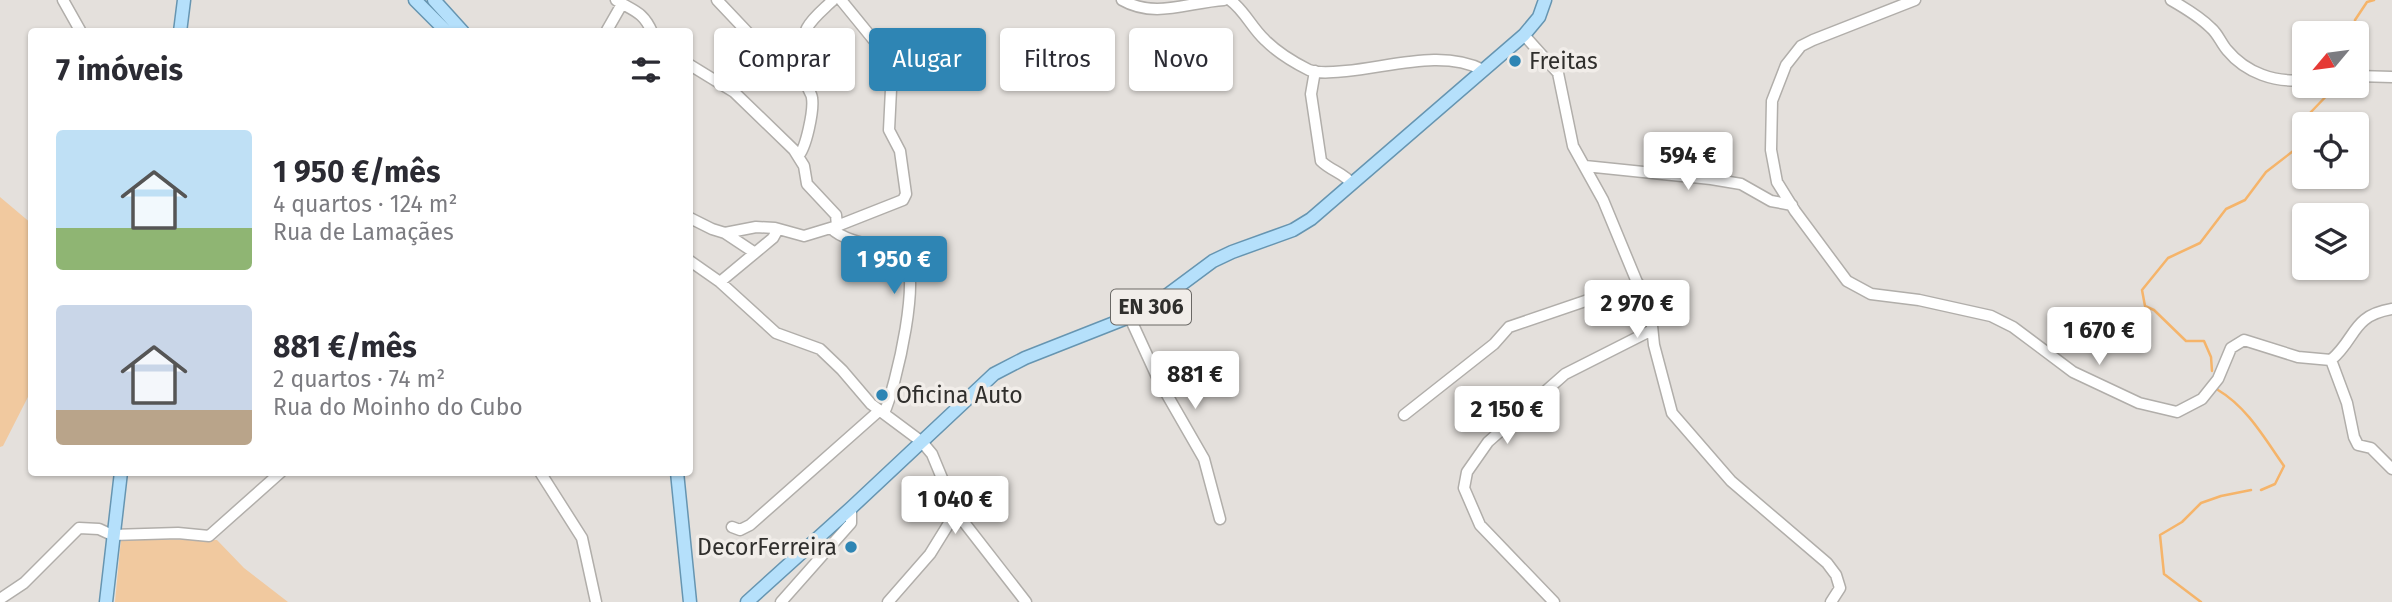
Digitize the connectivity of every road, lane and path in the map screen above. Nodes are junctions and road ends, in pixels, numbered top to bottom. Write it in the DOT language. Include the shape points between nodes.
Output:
graph roads {
  1 [pos="63,0"];
  2 [pos="184,0"];
  3 [pos="415,0"];
  4 [pos="434,0"];
  5 [pos="718,0"];
  6 [pos="833,0"];
  7 [pos="841,0"];
  8 [pos="1122,0"];
  9 [pos="1224,0"];
  10 [pos="1230,0"];
  11 [pos="1545,0"];
  12 [pos="1914,0"];
  13 [pos="2171,0"];
  14 [pos="625,3"];
  15 [pos="79,28"];
  16 [pos="180,28"];
  17 [pos="443,28"];
  18 [pos="459,28"];
  19 [pos="609,28"];
  20 [pos="650,28"];
  21 [pos="745,28"];
  22 [pos="807,28"];
  23 [pos="1524,35"];
  24 [pos="693,67"];
  25 [pos="1315,71"];
  26 [pos="1483,71"];
  27 [pos="2370,76"];
  28 [pos="2392,77"];
  29 [pos="2292,80"];
  30 [pos="809,91"];
  31 [pos="798,156"];
  32 [pos="1585,166"];
  33 [pos="1352,184"];
  34 [pos="1791,205"];
  35 [pos="693,220"];
  36 [pos="834,227"];
  37 [pos="778,229"];
  38 [pos="725,233"];
  39 [pos="755,253"];
  40 [pos="693,263"];
  41 [pos="720,282"];
  42 [pos="1638,283"];
  43 [pos="2392,309"];
  44 [pos="1130,318"];
  45 [pos="1652,330"];
  46 [pos="2331,360"];
  47 [pos="882,411"];
  48 [pos="1404,415"];
  49 [pos="922,442"];
  50 [pos="2392,469"];
  51 [pos="120,476"];
  52 [pos="276,476"];
  53 [pos="543,476"];
  54 [pos="677,476"];
  55 [pos="851,508"];
  56 [pos="956,512"];
  57 [pos="1220,519"];
  58 [pos="732,527"];
  59 [pos="112,535"];
  60 [pos="0,599"];
  61 [pos="106,602"];
  62 [pos="596,602"];
  63 [pos="690,602"];
  64 [pos="747,602"];
  65 [pos="781,602"];
  66 [pos="888,602"];
  67 [pos="1026,602"];
  68 [pos="1554,602"];
  69 [pos="1831,602"];
  1 -- 15 [label="street"];
  2 -- 16 [label="main road"];
  3 -- 17 [label="main road"];
  4 -- 18 [label="main road"];
  5 -- 21 [label="street"];
  6 -- 22 [label="street"];
  7 -- 36 [label="street" via="881,48 892,69 889,130 900,152 906,194 903,200"];
  8 -- 9 [label="street" via="1153,10"];
  10 -- 25 [label="street" via="1263,39"];
  11 -- 23 [label="main road, EN 306" via="1539,17"];
  12 -- 34 [label="street" via="1801,46 1786,65 1772,101 1771,150 1777,182"];
  13 -- 29 [label="street" via="2213,29 2227,51 2251,71"];
  14 -- 19 [label="street"];
  14 -- 20 [label="street"];
  23 -- 26 [label="main road, EN 306"];
  23 -- 32 [label="street" via="1558,73 1573,146"];
  24 -- 31 [label="street" via="734,92"];
  25 -- 26 [label="street" via="1451,60"];
  25 -- 33 [label="street" via="1311,94 1321,161"];
  26 -- 33 [label="main road, EN 306"];
  27 -- 28 [label="street"];
  30 -- 31 [label="street" via="806,141"];
  31 -- 36 [label="street" via="807,184 836,215"];
  32 -- 34 [label="street" via="1741,184 1771,201"];
  32 -- 42 [label="street"];
  33 -- 44 [label="main road, EN 306" via="1293,230 1213,261 1160,302"];
  34 -- 46 [label="street" via="1847,281 1871,294 1991,316 2073,372 2139,403 2177,412 2202,399 2218,379 2231,348 2244,340 2298,357"];
  35 -- 38 [label="street"];
  36 -- 37 [label="street" via="804,236"];
  36 -- 47 [label="street" via="846,239 901,252 910,262 907,320 891,398"];
  37 -- 38 [label="street" via="756,227"];
  37 -- 39 [label="street"];
  38 -- 39 [label="street"];
  39 -- 41 [label="street"];
  40 -- 41 [label="street"];
  41 -- 47 [label="street" via="776,333 820,349"];
  42 -- 45 [label="street"];
  42 -- 48 [label="street" via="1509,327"];
  43 -- 46 [label="street" via="2359,322 2342,351"];
  44 -- 49 [label="main road, EN 306" via="994,374"];
  44 -- 57 [label="street" via="1157,379 1204,459"];
  45 -- 68 [label="street" via="1565,373 1488,442 1467,472 1464,488 1480,525"];
  45 -- 69 [label="street" via="1672,413 1731,481 1827,563 1840,587"];
  46 -- 50 [label="street" via="2358,445 2371,448"];
  47 -- 49 [label="street"];
  47 -- 58 [label="street" via="750,525 740,530"];
  49 -- 55 [label="main road, EN 306"];
  49 -- 56 [label="street" via="932,454"];
  51 -- 59 [label="main road"];
  52 -- 59 [label="street" via="209,536"];
  53 -- 62 [label="street" via="582,538"];
  54 -- 63 [label="main road"];
  55 -- 64 [label="main road, EN 306"];
  55 -- 65 [label="street" via="851,523"];
  56 -- 66 [label="street" via="930,554"];
  56 -- 67 [label="street"];
  59 -- 60 [label="street" via="79,528 24,583"];
  59 -- 61 [label="main road"];
}
